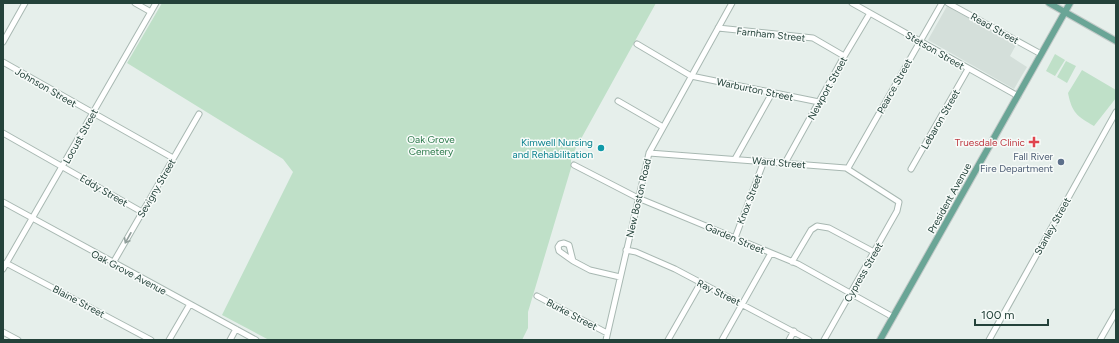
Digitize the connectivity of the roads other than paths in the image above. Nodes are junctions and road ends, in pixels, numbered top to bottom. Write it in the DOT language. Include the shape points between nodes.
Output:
graph roads {
  1 [pos="25,3"];
  2 [pos="135,3"];
  3 [pos="156,3"];
  4 [pos="732,3"];
  5 [pos="852,3"];
  6 [pos="942,3"];
  7 [pos="948,3"];
  8 [pos="1049,3"];
  9 [pos="1070,3"];
  10 [pos="151,12"];
  11 [pos="1065,12"];
  12 [pos="870,13"];
  13 [pos="718,28"];
  14 [pos="919,41"];
  15 [pos="1116,41"];
  16 [pos="3,42"];
  17 [pos="637,44"];
  18 [pos="1041,54"];
  19 [pos="844,56"];
  20 [pos="3,62"];
  21 [pos="968,69"];
  22 [pos="692,76"];
  23 [pos="772,93"];
  24 [pos="1018,96"];
  25 [pos="618,101"];
  26 [pos="819,102"];
  27 [pos="1116,112"];
  28 [pos="92,113"];
  29 [pos="199,114"];
  30 [pos="663,127"];
  31 [pos="3,133"];
  32 [pos="649,153"];
  33 [pos="173,158"];
  34 [pos="735,159"];
  35 [pos="764,161"];
  36 [pos="785,163"];
  37 [pos="574,165"];
  38 [pos="62,167"];
  39 [pos="846,168"];
  40 [pos="911,169"];
  41 [pos="638,198"];
  42 [pos="3,202"];
  43 [pos="899,202"];
  44 [pos="142,212"];
  45 [pos="32,219"];
  46 [pos="735,238"];
  47 [pos="626,250"];
  48 [pos="874,252"];
  49 [pos="771,253"];
  50 [pos="573,261"];
  51 [pos="792,262"];
  52 [pos="6,263"];
  53 [pos="113,263"];
  54 [pos="3,269"];
  55 [pos="620,277"];
  56 [pos="700,284"];
  57 [pos="850,293"];
  58 [pos="537,296"];
  59 [pos="742,303"];
  60 [pos="190,304"];
  61 [pos="1116,312"];
  62 [pos="893,317"];
  63 [pos="236,329"];
  64 [pos="794,331"];
  65 [pos="3,332"];
  66 [pos="607,333"];
  67 [pos="18,340"];
  68 [pos="151,340"];
  69 [pos="169,340"];
  70 [pos="230,340"];
  71 [pos="256,340"];
  72 [pos="606,340"];
  73 [pos="668,340"];
  74 [pos="722,340"];
  75 [pos="789,340"];
  76 [pos="809,340"];
  77 [pos="824,340"];
  78 [pos="880,340"];
  79 [pos="989,340"];
  80 [pos="1100,340"];
  1 -- 16 [label="street"];
  2 -- 10 [label="street"];
  3 -- 10 [label="street, Locust Street"];
  4 -- 13 [label="street, New Boston Road"];
  5 -- 12 [label="street, Stetson Street"];
  6 -- 14 [label="street, Pearce Street"];
  7 -- 18 [label="street, Read Street"];
  8 -- 11 [label="main road"];
  9 -- 11 [label="main road, President Avenue"];
  10 -- 28 [label="street, Locust Street"];
  11 -- 15 [label="main road"];
  11 -- 18 [label="main road, President Avenue"];
  12 -- 14 [label="street, Stetson Street"];
  12 -- 19 [label="street, Newport Street"];
  13 -- 19 [label="street, Farnham Street" via="813,38"];
  13 -- 22 [label="street, New Boston Road"];
  14 -- 21 [label="street, Stetson Street"];
  14 -- 39 [label="street, Pearce Street"];
  17 -- 22 [label="street, Warburton Street"];
  18 -- 24 [label="main road, President Avenue"];
  19 -- 26 [label="street, Newport Street"];
  20 -- 28 [label="street, Johnson Street"];
  21 -- 24 [label="street, Stetson Street"];
  21 -- 40 [label="street, Lebaron Street"];
  22 -- 23 [label="street, Warburton Street"];
  22 -- 30 [label="street, New Boston Road"];
  23 -- 26 [label="street, Warburton Street"];
  23 -- 34 [label="street"];
  24 -- 62 [label="main road, President Avenue"];
  25 -- 30 [label="street"];
  26 -- 36 [label="street, Newport Street"];
  27 -- 79 [label="street, Stanley Street"];
  28 -- 33 [label="street, Johnson Street"];
  28 -- 38 [label="street, Locust Street"];
  29 -- 33 [label="street, Sevigny Street"];
  30 -- 32 [label="street, New Boston Road"];
  31 -- 38 [label="street, Eddy Street"];
  32 -- 34 [label="street, Ward Street"];
  32 -- 41 [label="street, New Boston Road"];
  33 -- 44 [label="street, Sevigny Street"];
  34 -- 35 [label="street, Ward Street"];
  35 -- 36 [label="street, Ward Street"];
  35 -- 46 [label="street, Knox Street"];
  36 -- 39 [label="street, Ward Street"];
  37 -- 41 [label="street, Garden Street"];
  38 -- 44 [label="street, Eddy Street"];
  38 -- 45 [label="street, Locust Street"];
  39 -- 43 [label="street, Ward Street"];
  41 -- 46 [label="street, Garden Street"];
  41 -- 47 [label="street, New Boston Road"];
  42 -- 45 [label="street, Oak Grove Avenue"];
  43 -- 48 [label="street, Cypress Street" via="897,211"];
  44 -- 53 [label="street, Sevigny Street, one-way"];
  45 -- 52 [label="street, Locust Street"];
  45 -- 53 [label="street, Oak Grove Avenue"];
  46 -- 49 [label="street, Garden Street"];
  47 -- 55 [label="street, New Boston Road"];
  47 -- 56 [label="street, Ray Street" via="675,269"];
  48 -- 51 [label="street" via="829,228 818,226 812,230"];
  48 -- 57 [label="street, Cypress Street"];
  49 -- 51 [label="street, Garden Street"];
  49 -- 59 [label="street"];
  50 -- 55 [label="street" via="590,270"];
  51 -- 57 [label="street, Garden Street"];
  52 -- 54 [label="street, Locust Street"];
  52 -- 68 [label="street, Blaine Street"];
  53 -- 60 [label="street, Oak Grove Avenue"];
  55 -- 66 [label="street, New Boston Road"];
  56 -- 59 [label="street, Ray Street"];
  56 -- 73 [label="street"];
  57 -- 62 [label="street, Garden Street"];
  57 -- 77 [label="street, Cypress Street"];
  58 -- 66 [label="street, Burke Street"];
  59 -- 64 [label="street, Ray Street"];
  59 -- 74 [label="street"];
  60 -- 63 [label="street, Oak Grove Avenue"];
  60 -- 69 [label="street"];
  61 -- 80 [label="street"];
  62 -- 78 [label="main road, President Avenue"];
  63 -- 70 [label="street"];
  63 -- 71 [label="street, Oak Grove Avenue"];
  64 -- 75 [label="street"];
  64 -- 76 [label="street, Ray Street"];
  65 -- 67 [label="street"];
  66 -- 72 [label="street, New Boston Road"];
}
